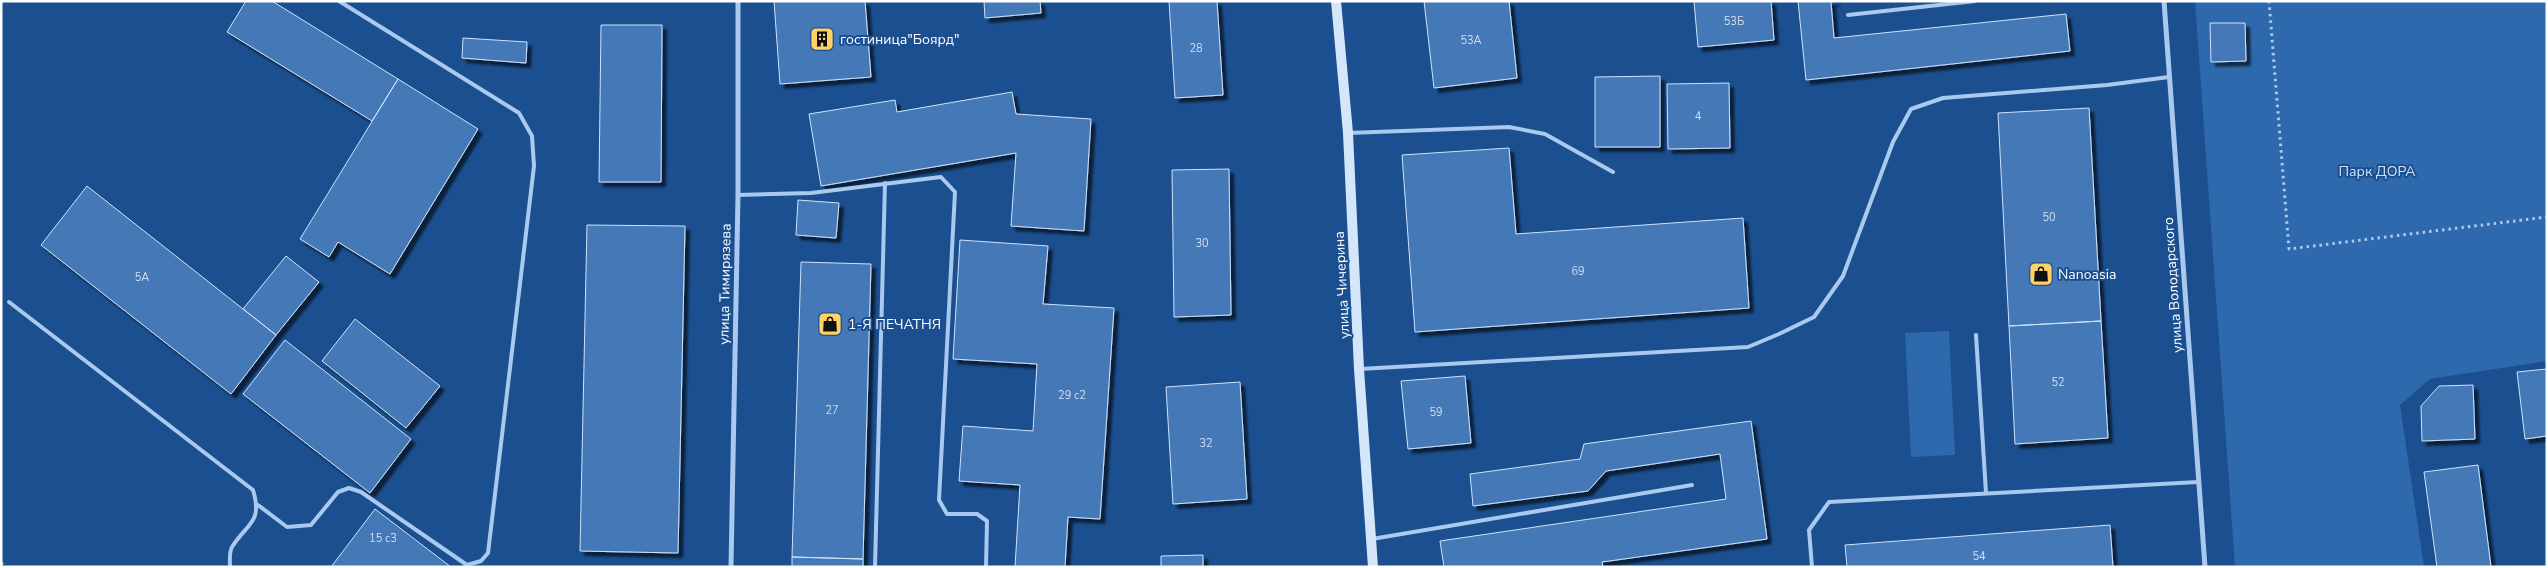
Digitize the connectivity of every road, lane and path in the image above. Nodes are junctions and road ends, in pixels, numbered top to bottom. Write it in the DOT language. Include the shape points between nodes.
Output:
graph roads {
  1 [pos="339,1"];
  2 [pos="738,1"];
  3 [pos="1336,1"];
  4 [pos="1974,1"];
  5 [pos="2164,1"];
  6 [pos="2269,1"];
  7 [pos="1848,15"];
  8 [pos="2169,77"];
  9 [pos="1348,133"];
  10 [pos="1612,172"];
  11 [pos="885,183"];
  12 [pos="738,195"];
  13 [pos="2547,217"];
  14 [pos="9,302"];
  15 [pos="1976,335"];
  16 [pos="1359,369"];
  17 [pos="2198,482"];
  18 [pos="1692,486"];
  19 [pos="1986,493"];
  20 [pos="258,505"];
  21 [pos="1372,539"];
  22 [pos="1,563"];
  23 [pos="6,567"];
  24 [pos="230,567"];
  25 [pos="732,567"];
  26 [pos="875,567"];
  27 [pos="986,567"];
  28 [pos="1373,567"];
  29 [pos="1812,567"];
  30 [pos="2205,567"];
  1 -- 20 [label="lane" via="518,113 532,136 534,166 488,554 481,561 467,565 361,492 349,488 338,492 311,525 288,527"];
  2 -- 12 [label="street, улица Тимирязева"];
  3 -- 9 [label="main road, улица Чичерина"];
  4 -- 7 [label="lane"];
  5 -- 8 [label="street, улица Володарского"];
  6 -- 13 [label="path" via="2289,249"];
  8 -- 16 [label="lane" via="1944,98 1912,109 1893,142 1843,276 1814,318 1748,348"];
  8 -- 17 [label="street, улица Володарского"];
  9 -- 10 [label="lane" via="1509,127 1545,134"];
  9 -- 16 [label="main road, улица Чичерина"];
  11 -- 12 [label="lane" via="811,193"];
  11 -- 26 [label="lane"];
  11 -- 27 [label="lane" via="941,176 955,192 939,500 947,514 977,514 987,521"];
  12 -- 25 [label="street, улица Тимирязева"];
  14 -- 20 [label="lane" via="253,490"];
  15 -- 19 [label="lane"];
  16 -- 21 [label="main road, улица Чичерина"];
  17 -- 19 [label="lane"];
  17 -- 30 [label="street, улица Володарского"];
  18 -- 21 [label="lane"];
  19 -- 29 [label="lane" via="1830,502 1809,530"];
  20 -- 24 [label="lane" via="253,523 231,548"];
  21 -- 28 [label="main road, улица Чичерина"];
  22 -- 23 [label="path"];
}
